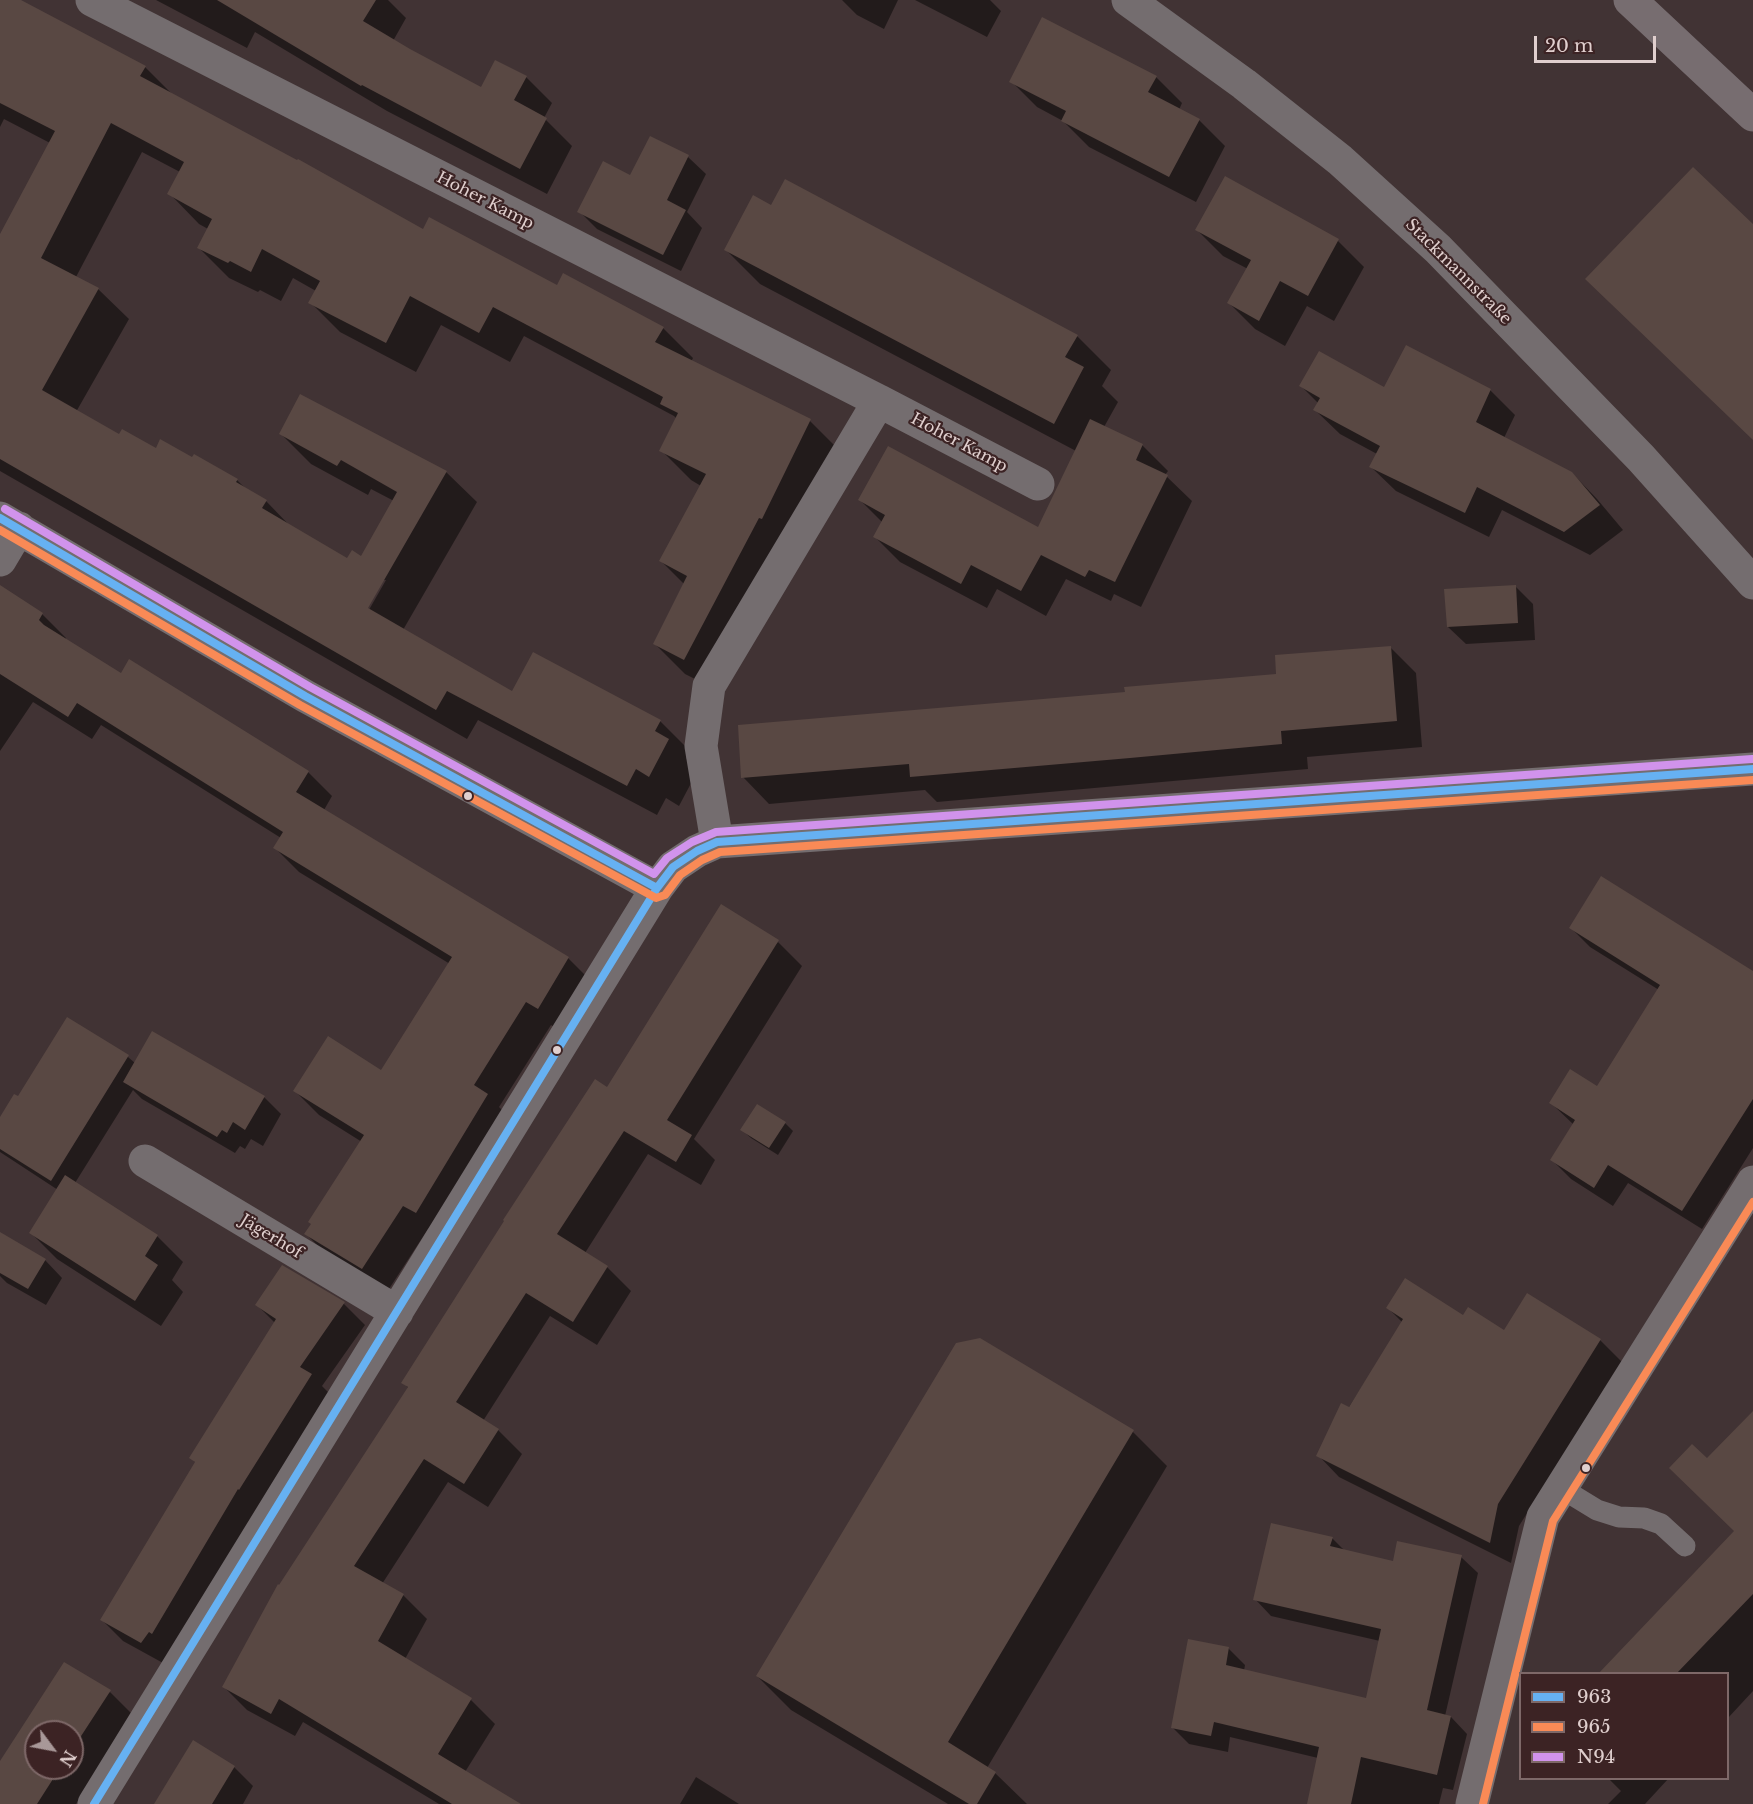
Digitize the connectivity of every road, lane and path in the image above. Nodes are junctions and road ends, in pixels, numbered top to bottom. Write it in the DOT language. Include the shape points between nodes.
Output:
graph roads {
  1 [pos="92,0"];
  2 [pos="1128,0"];
  3 [pos="1630,0"];
  4 [pos="1753,115"];
  5 [pos="879,401"];
  6 [pos="1038,484"];
  7 [pos="10,523"];
  8 [pos="0,560"];
  9 [pos="1753,583"];
  10 [pos="1753,769"];
  11 [pos="717,842"];
  12 [pos="657,888"];
  13 [pos="146,1161"];
  14 [pos="1748,1199"];
  15 [pos="397,1312"];
  16 [pos="1561,1488"];
  17 [pos="1685,1546"];
  18 [pos="94,1804"];
  19 [pos="1472,1804"];
  1 -- 5 [label="street, Hoher Kamp"];
  2 -- 9 [label="street, Stackmannstraße" via="1340,160 1438,249 1641,458"];
  3 -- 4 [label="main road"];
  5 -- 6 [label="street, Hoher Kamp"];
  5 -- 11 [label="street" via="709,686 701,746"];
  7 -- 8 [label="street"];
  7 -- 12 [label="street" via="305,696"];
  10 -- 11 [label="street"];
  11 -- 12 [label="street" via="673,867"];
  12 -- 15 [label="street"];
  13 -- 15 [label="street, Jägerhof"];
  14 -- 16 [label="street"];
  15 -- 18 [label="street"];
  16 -- 17 [label="lane" via="1598,1510 1661,1524"];
  16 -- 19 [label="street" via="1543,1517"];
}
